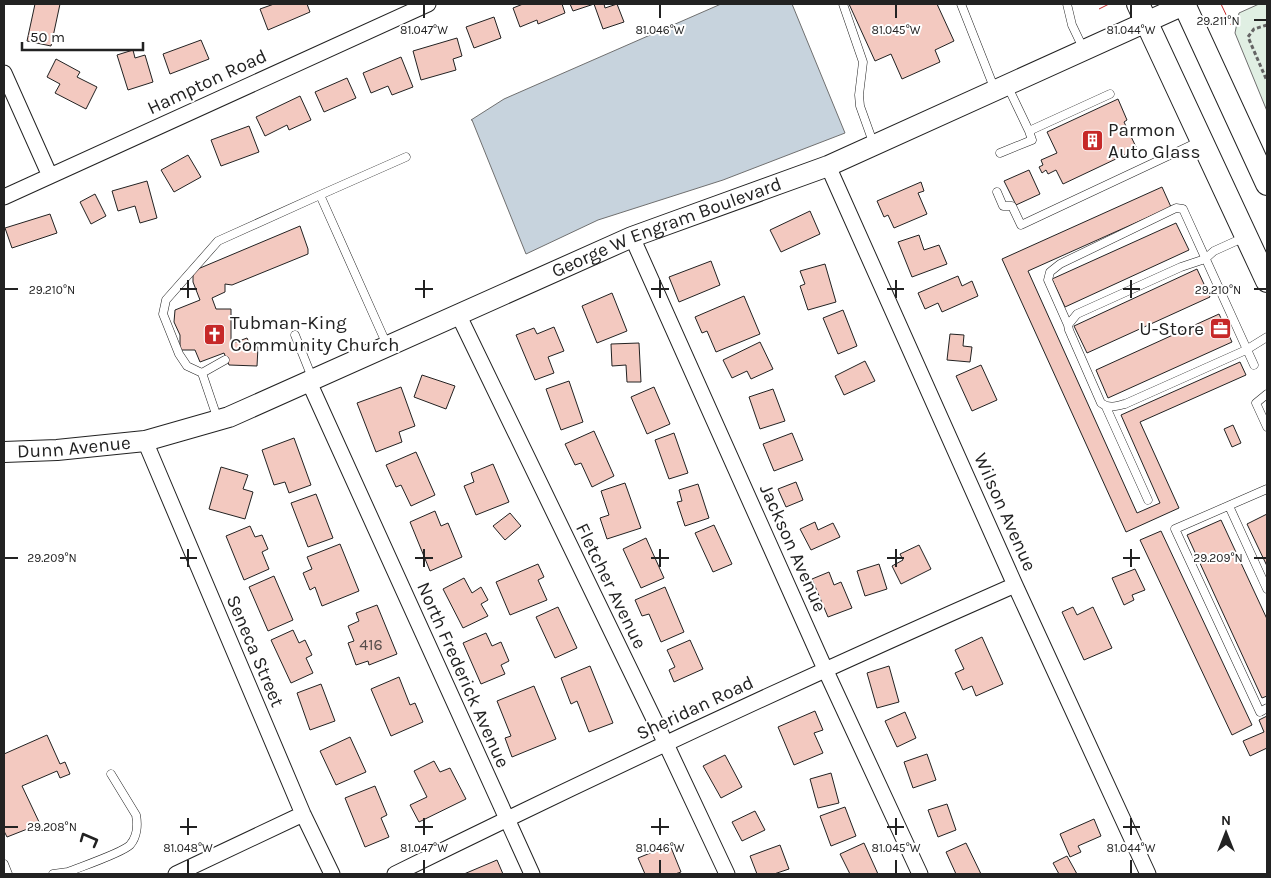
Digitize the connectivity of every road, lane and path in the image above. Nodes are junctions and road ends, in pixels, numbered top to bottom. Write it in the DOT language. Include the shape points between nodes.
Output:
graph roads {
  1 [pos="428,4"];
  2 [pos="843,4"];
  3 [pos="961,4"];
  4 [pos="1067,4"];
  5 [pos="1184,4"];
  6 [pos="1143,13"];
  7 [pos="1267,24"];
  8 [pos="1084,50"];
  9 [pos="4,73"];
  10 [pos="1267,81"];
  11 [pos="1001,88"];
  12 [pos="1110,94"];
  13 [pos="1029,131"];
  14 [pos="1202,141"];
  15 [pos="874,145"];
  16 [pos="1000,153"];
  17 [pos="406,157"];
  18 [pos="828,166"];
  19 [pos="50,176"];
  20 [pos="1267,184"];
  21 [pos="997,192"];
  22 [pos="320,195"];
  23 [pos="4,197"];
  24 [pos="1246,236"];
  25 [pos="632,237"];
  26 [pos="1205,258"];
  27 [pos="1267,281"];
  28 [pos="459,316"];
  29 [pos="1068,325"];
  30 [pos="295,335"];
  31 [pos="1267,337"];
  32 [pos="388,347"];
  33 [pos="1246,350"];
  34 [pos="225,360"];
  35 [pos="1254,365"];
  36 [pos="202,373"];
  37 [pos="311,381"];
  38 [pos="1267,394"];
  39 [pos="1106,407"];
  40 [pos="218,420"];
  41 [pos="1267,427"];
  42 [pos="145,441"];
  43 [pos="4,452"];
  44 [pos="1267,489"];
  45 [pos="1148,500"];
  46 [pos="1228,506"];
  47 [pos="1015,584"];
  48 [pos="1267,589"];
  49 [pos="825,669"];
  50 [pos="1267,708"];
  51 [pos="666,744"];
  52 [pos="111,774"];
  53 [pos="303,814"];
  54 [pos="507,819"];
  55 [pos="4,864"];
  56 [pos="68,873"];
  57 [pos="8,874"];
  58 [pos="53,874"];
  59 [pos="176,874"];
  60 [pos="332,874"];
  61 [pos="395,874"];
  62 [pos="532,874"];
  63 [pos="726,874"];
  64 [pos="920,874"];
  65 [pos="1148,874"];
  1 -- 19 [label="street, Hampton Road"];
  2 -- 15 [label="lane" via="863,62 860,106"];
  3 -- 11 [label="lane"];
  4 -- 8 [label="lane" via="1072,25"];
  5 -- 6 [label="main road, George W Engram Boulevard"];
  5 -- 20 [label="main road"];
  6 -- 8 [label="main road, George W Engram Boulevard"];
  6 -- 14 [label="main road"];
  7 -- 10 [label="path" via="1254,29 1248,37"];
  8 -- 11 [label="main road, George W Engram Boulevard"];
  9 -- 19 [label="street"];
  11 -- 13 [label="lane"];
  11 -- 15 [label="main road, George W Engram Boulevard"];
  12 -- 13 [label="lane"];
  13 -- 16 [label="lane" via="1032,140"];
  14 -- 21 [label="lane" via="1021,225 1012,206 1003,206"];
  14 -- 24 [label="main road"];
  15 -- 18 [label="main road, George W Engram Boulevard"];
  17 -- 22 [label="lane"];
  18 -- 25 [label="main road, George W Engram Boulevard"];
  18 -- 47 [label="street, Wilson Avenue"];
  19 -- 23 [label="street, Hampton Road"];
  22 -- 32 [label="lane"];
  22 -- 36 [label="lane" via="218,241 166,300 163,314 179,354 187,366"];
  24 -- 26 [label="lane"];
  24 -- 27 [label="main road"];
  25 -- 28 [label="main road, George W Engram Boulevard"];
  25 -- 49 [label="street, Jackson Avenue"];
  26 -- 29 [label="lane" via="1077,314"];
  26 -- 29 [label="lane" via="1183,209 1176,208 1060,264 1050,272 1048,280"];
  26 -- 33 [label="lane"];
  28 -- 32 [label="main road, George W Engram Boulevard"];
  28 -- 51 [label="street, Fletcher Avenue"];
  29 -- 39 [label="lane"];
  30 -- 37 [label="lane"];
  31 -- 33 [label="lane"];
  32 -- 37 [label="main road, George W Engram Boulevard"];
  33 -- 35 [label="lane"];
  33 -- 39 [label="lane" via="1125,404"];
  34 -- 36 [label="lane"];
  36 -- 40 [label="lane"];
  37 -- 40 [label="main road, George W Engram Boulevard"];
  37 -- 54 [label="street, North Frederick Avenue"];
  38 -- 41 [label="lane" via="1256,403"];
  39 -- 45 [label="lane"];
  40 -- 42 [label="main road, George W Engram Boulevard"];
  42 -- 43 [label="main road, Dunn Avenue"];
  42 -- 53 [label="street, Seneca Street"];
  44 -- 46 [label="lane"];
  46 -- 48 [label="lane"];
  46 -- 50 [label="lane" via="1175,529 1260,712"];
  47 -- 49 [label="street, Sheridan Road"];
  47 -- 65 [label="street, Wilson Avenue"];
  49 -- 51 [label="street, Sheridan Road"];
  49 -- 64 [label="street, Jackson Avenue"];
  51 -- 54 [label="street, Sheridan Road"];
  51 -- 63 [label="street, Fletcher Avenue"];
  52 -- 56 [label="lane" via="136,815 136,833 129,846"];
  53 -- 59 [label="street"];
  53 -- 60 [label="street, Seneca Street"];
  54 -- 61 [label="street, Sheridan Road"];
  54 -- 62 [label="street, North Frederick Avenue"];
  55 -- 57 [label="lane"];
  56 -- 58 [label="lane"];
}
